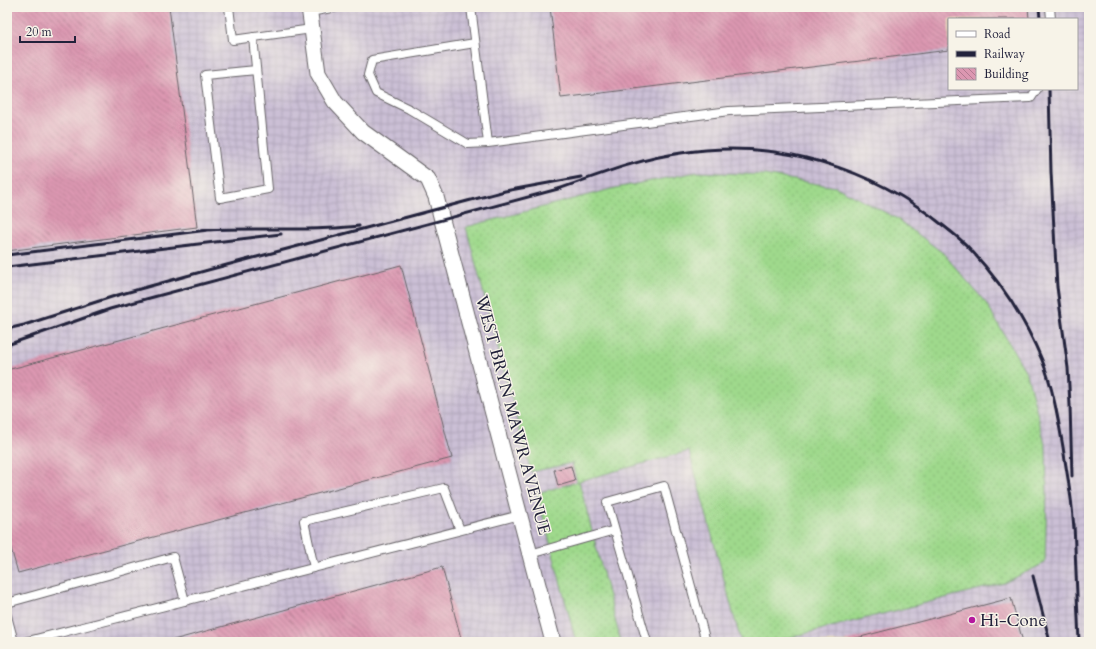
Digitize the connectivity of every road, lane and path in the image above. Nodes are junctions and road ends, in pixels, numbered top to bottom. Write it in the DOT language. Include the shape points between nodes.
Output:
graph roads {
  1 [pos="229,7"];
  2 [pos="338,7"];
  3 [pos="471,7"];
  4 [pos="1050,7"];
  5 [pos="309,9"];
  6 [pos="1051,18"];
  7 [pos="312,29"];
  8 [pos="253,37"];
  9 [pos="476,43"];
  10 [pos="256,70"];
  11 [pos="1036,90"];
  12 [pos="488,143"];
  13 [pos="520,515"];
  14 [pos="460,530"];
  15 [pos="615,530"];
  16 [pos="530,554"];
  17 [pos="314,568"];
  18 [pos="185,601"];
  19 [pos="7,603"];
  20 [pos="7,616"];
  21 [pos="14,642"];
  22 [pos="24,642"];
  23 [pos="553,642"];
  24 [pos="647,642"];
  25 [pos="706,642"];
  1 -- 8 [label="lane" via="233,40"];
  2 -- 5 [label="lane"];
  3 -- 9 [label="lane"];
  4 -- 6 [label="lane"];
  5 -- 7 [label="street, WEST BRYN MAWR AVENUE"];
  7 -- 8 [label="lane"];
  7 -- 13 [label="street, WEST BRYN MAWR AVENUE" via="318,73 335,102 363,132 428,179 436,197"];
  8 -- 10 [label="lane"];
  9 -- 12 [label="lane"];
  9 -- 12 [label="lane" via="372,60 368,75 376,93 409,108 468,144"];
  10 -- 10 [label="lane" via="268,189 220,198 205,75"];
  11 -- 12 [label="lane" via="1031,98 729,111"];
  13 -- 14 [label="lane"];
  13 -- 16 [label="street, WEST BRYN MAWR AVENUE"];
  14 -- 17 [label="lane"];
  14 -- 17 [label="lane" via="444,488 304,521"];
  15 -- 16 [label="lane"];
  15 -- 24 [label="lane"];
  15 -- 25 [label="lane" via="607,502 664,486"];
  16 -- 23 [label="street, WEST BRYN MAWR AVENUE"];
  17 -- 18 [label="lane"];
  18 -- 19 [label="lane" via="173,557"];
  18 -- 22 [label="lane"];
  20 -- 21 [label="lane"];
}
